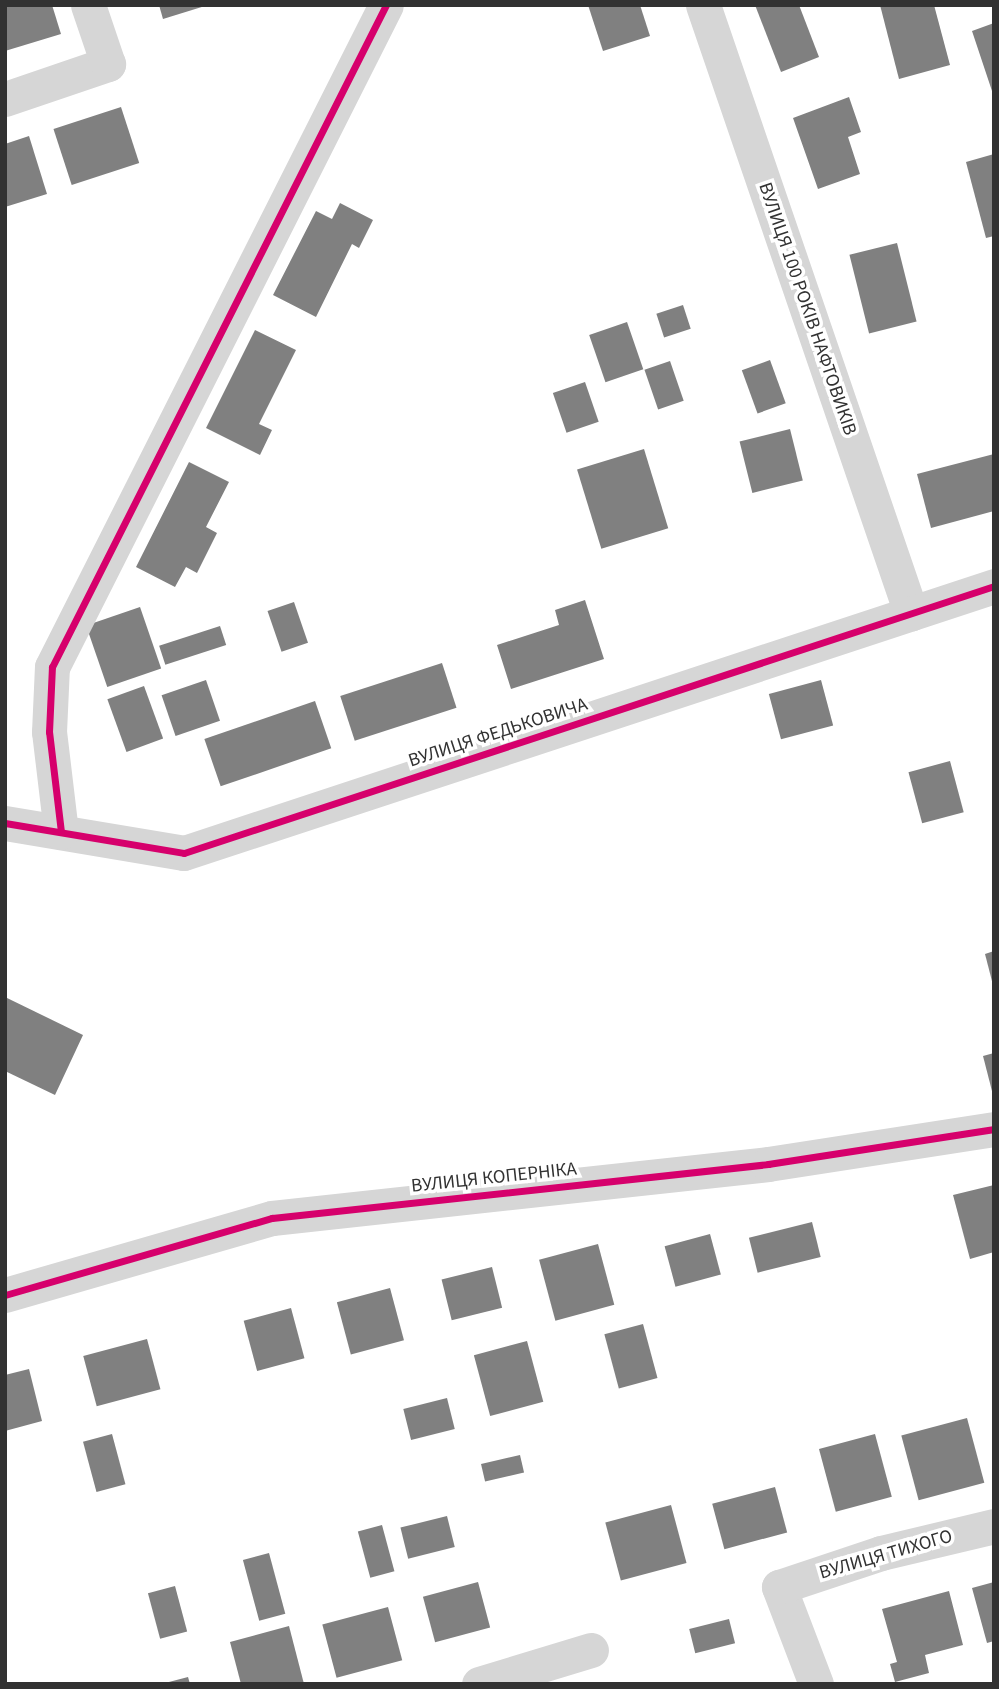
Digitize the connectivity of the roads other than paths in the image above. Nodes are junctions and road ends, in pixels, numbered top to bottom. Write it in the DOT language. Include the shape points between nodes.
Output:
graph roads {
  1 [pos="88,5"];
  2 [pos="386,5"];
  3 [pos="703,5"];
  4 [pos="5,99"];
  5 [pos="994,586"];
  6 [pos="911,613"];
  7 [pos="5,823"];
  8 [pos="61,832"];
  9 [pos="994,1129"];
  10 [pos="5,1295"];
  11 [pos="994,1525"];
  12 [pos="591,1650"];
  13 [pos="479,1684"];
  14 [pos="816,1684"];
  1 -- 4 [label="street" via="107,64"];
  2 -- 8 [label="street" via="52,667 49,732"];
  3 -- 6 [label="street, ВУЛИЦЯ 100 РОКІВ НАФТОВИКІВ"];
  5 -- 6 [label="street, ВУЛИЦЯ ФЕДЬКОВИЧА"];
  6 -- 8 [label="street, ВУЛИЦЯ ФЕДЬКОВИЧА" via="184,853"];
  7 -- 8 [label="street, ВУЛИЦЯ ФЕДЬКОВИЧА"];
  9 -- 10 [label="street, ВУЛИЦЯ КОПЕРНІКА" via="768,1164 272,1218"];
  11 -- 14 [label="street, ВУЛИЦЯ ТИХОГО" via="881,1553 779,1587"];
  12 -- 13 [label="street"];
}
